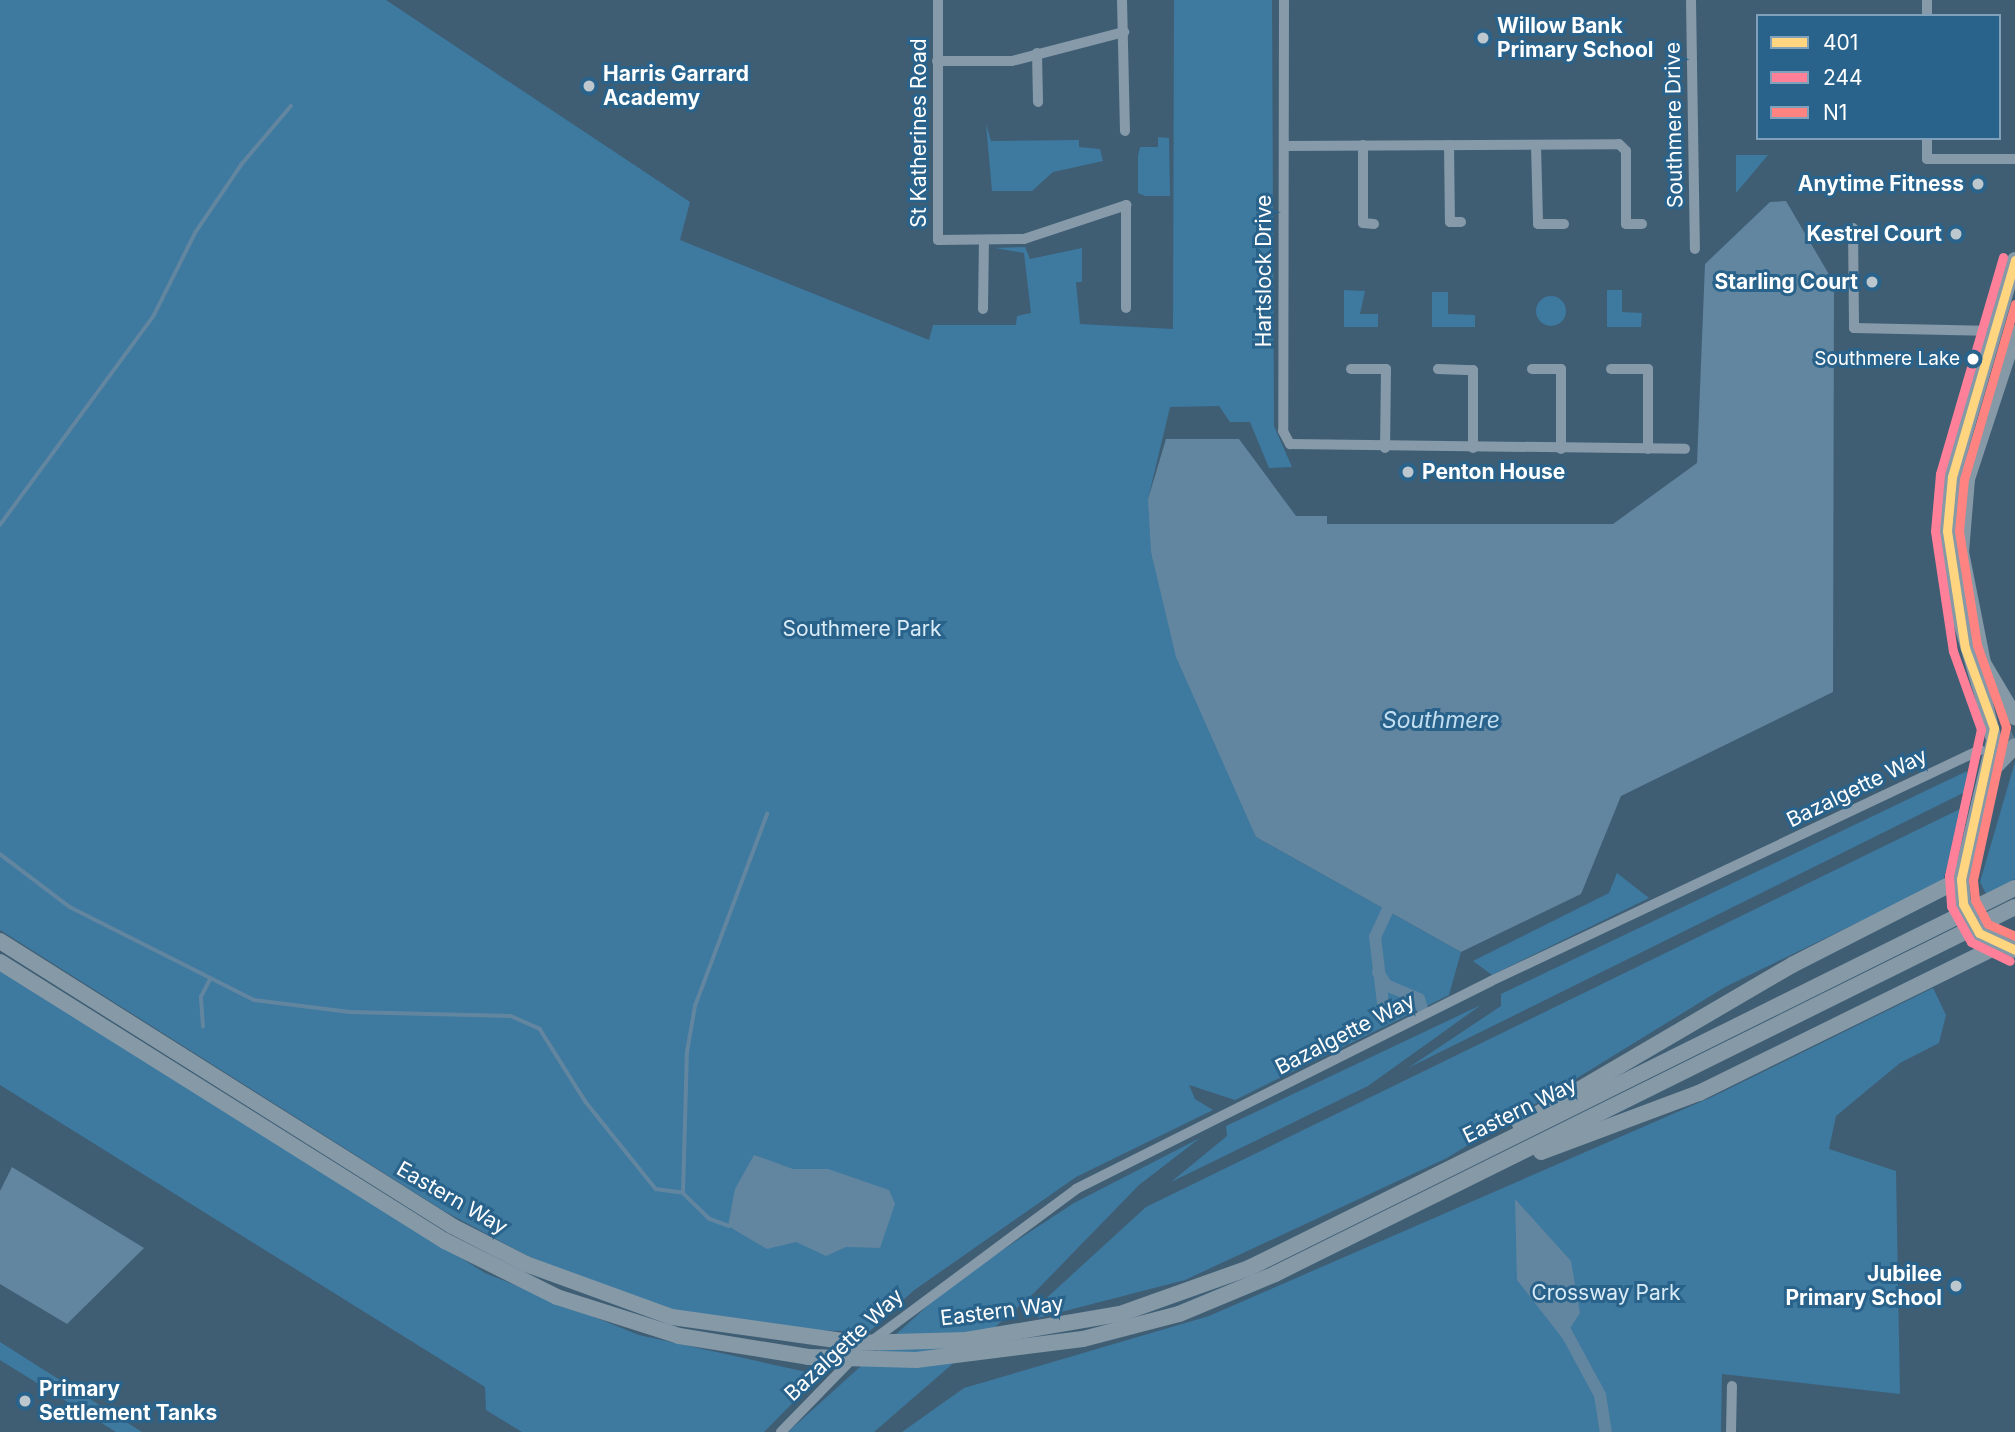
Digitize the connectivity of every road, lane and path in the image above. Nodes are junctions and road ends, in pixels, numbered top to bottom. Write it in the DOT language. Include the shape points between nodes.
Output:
graph roads {
  1 [pos="937,0"];
  2 [pos="1122,0"];
  3 [pos="1284,0"];
  4 [pos="1691,0"];
  5 [pos="1124,32"];
  6 [pos="1037,53"];
  7 [pos="937,61"];
  8 [pos="1038,102"];
  9 [pos="1125,131"];
  10 [pos="1927,140"];
  11 [pos="1363,145"];
  12 [pos="1449,145"];
  13 [pos="1536,145"];
  14 [pos="1283,146"];
  15 [pos="2015,159"];
  16 [pos="1461,222"];
  17 [pos="1374,224"];
  18 [pos="1564,224"];
  19 [pos="1642,224"];
  20 [pos="1853,228"];
  21 [pos="984,240"];
  22 [pos="1695,249"];
  23 [pos="2015,260"];
  24 [pos="1126,308"];
  25 [pos="984,309"];
  26 [pos="1995,331"];
  27 [pos="2015,334"];
  28 [pos="2009,361"];
  29 [pos="1351,369"];
  30 [pos="1438,369"];
  31 [pos="1532,369"];
  32 [pos="1611,369"];
  33 [pos="1385,448"];
  34 [pos="1473,448"];
  35 [pos="1561,449"];
  36 [pos="1648,449"];
  37 [pos="1685,449"];
  38 [pos="2015,717"];
  39 [pos="2015,746"];
  40 [pos="1980,750"];
  41 [pos="1988,774"];
  42 [pos="1961,879"];
  43 [pos="2015,888"];
  44 [pos="2015,907"];
  45 [pos="0,941"];
  46 [pos="1998,946"];
  47 [pos="2015,950"];
  48 [pos="0,962"];
  49 [pos="1464,1162"];
  50 [pos="1473,1177"];
  51 [pos="1732,1386"];
  52 [pos="781,1432"];
  53 [pos="1731,1432"];
  1 -- 7 [label="street, St Katherines Road"];
  2 -- 5 [label="street"];
  3 -- 14 [label="street, Hartslock Drive"];
  4 -- 22 [label="street, Southmere Drive"];
  5 -- 6 [label="street"];
  5 -- 9 [label="street"];
  6 -- 7 [label="street" via="1012,61"];
  6 -- 8 [label="street"];
  7 -- 21 [label="street, St Katherines Road" via="939,240"];
  10 -- 15 [label="street" via="1927,159"];
  11 -- 12 [label="street"];
  11 -- 14 [label="street"];
  11 -- 17 [label="street" via="1363,223"];
  12 -- 13 [label="street"];
  12 -- 16 [label="street" via="1450,222"];
  13 -- 18 [label="street" via="1538,224"];
  13 -- 19 [label="street" via="1619,144 1626,151 1626,224"];
  14 -- 33 [label="street, Hartslock Drive" via="1283,431 1290,444 1304,447"];
  20 -- 26 [label="street" via="1854,328"];
  21 -- 24 [label="street, St Katherines Road" via="1024,239 1126,205"];
  21 -- 25 [label="street"];
  23 -- 26 [label="main road"];
  26 -- 41 [label="main road, bridge" via="1952,477 1947,531 1965,648 1994,728"];
  27 -- 28 [label="main road"];
  28 -- 38 [label="main road" via="1995,386 1966,479 1961,552 1983,663"];
  29 -- 33 [label="street" via="1385,369"];
  30 -- 34 [label="street" via="1474,370"];
  31 -- 35 [label="street" via="1561,369"];
  32 -- 36 [label="street" via="1648,369"];
  33 -- 34 [label="street, Hartslock Drive"];
  34 -- 35 [label="street, Hartslock Drive"];
  35 -- 36 [label="street, Hartslock Drive"];
  36 -- 37 [label="street, Hartslock Drive"];
  39 -- 41 [label="main road"];
  40 -- 52 [label="street, Bazalgette Way" via="1491,981 1076,1189 897,1317"];
  41 -- 42 [label="main road, bridge"];
  42 -- 46 [label="main road, bridge" via="1969,921"];
  42 -- 49 [label="main road" via="1791,965 1657,1040"];
  43 -- 49 [label="main road, Eastern Way"];
  44 -- 50 [label="main road, Eastern Way"];
  45 -- 49 [label="main road, Eastern Way, bridge" via="452,1226 526,1264 672,1317 857,1343 966,1340 1120,1314 1249,1268"];
  46 -- 47 [label="main road, bridge"];
  46 -- 50 [label="main road" via="1699,1093"];
  48 -- 50 [label="main road, Eastern Way, bridge" via="445,1241 557,1297 679,1336 808,1357 916,1360 1083,1339 1227,1296"];
  51 -- 53 [label="street"];
}
